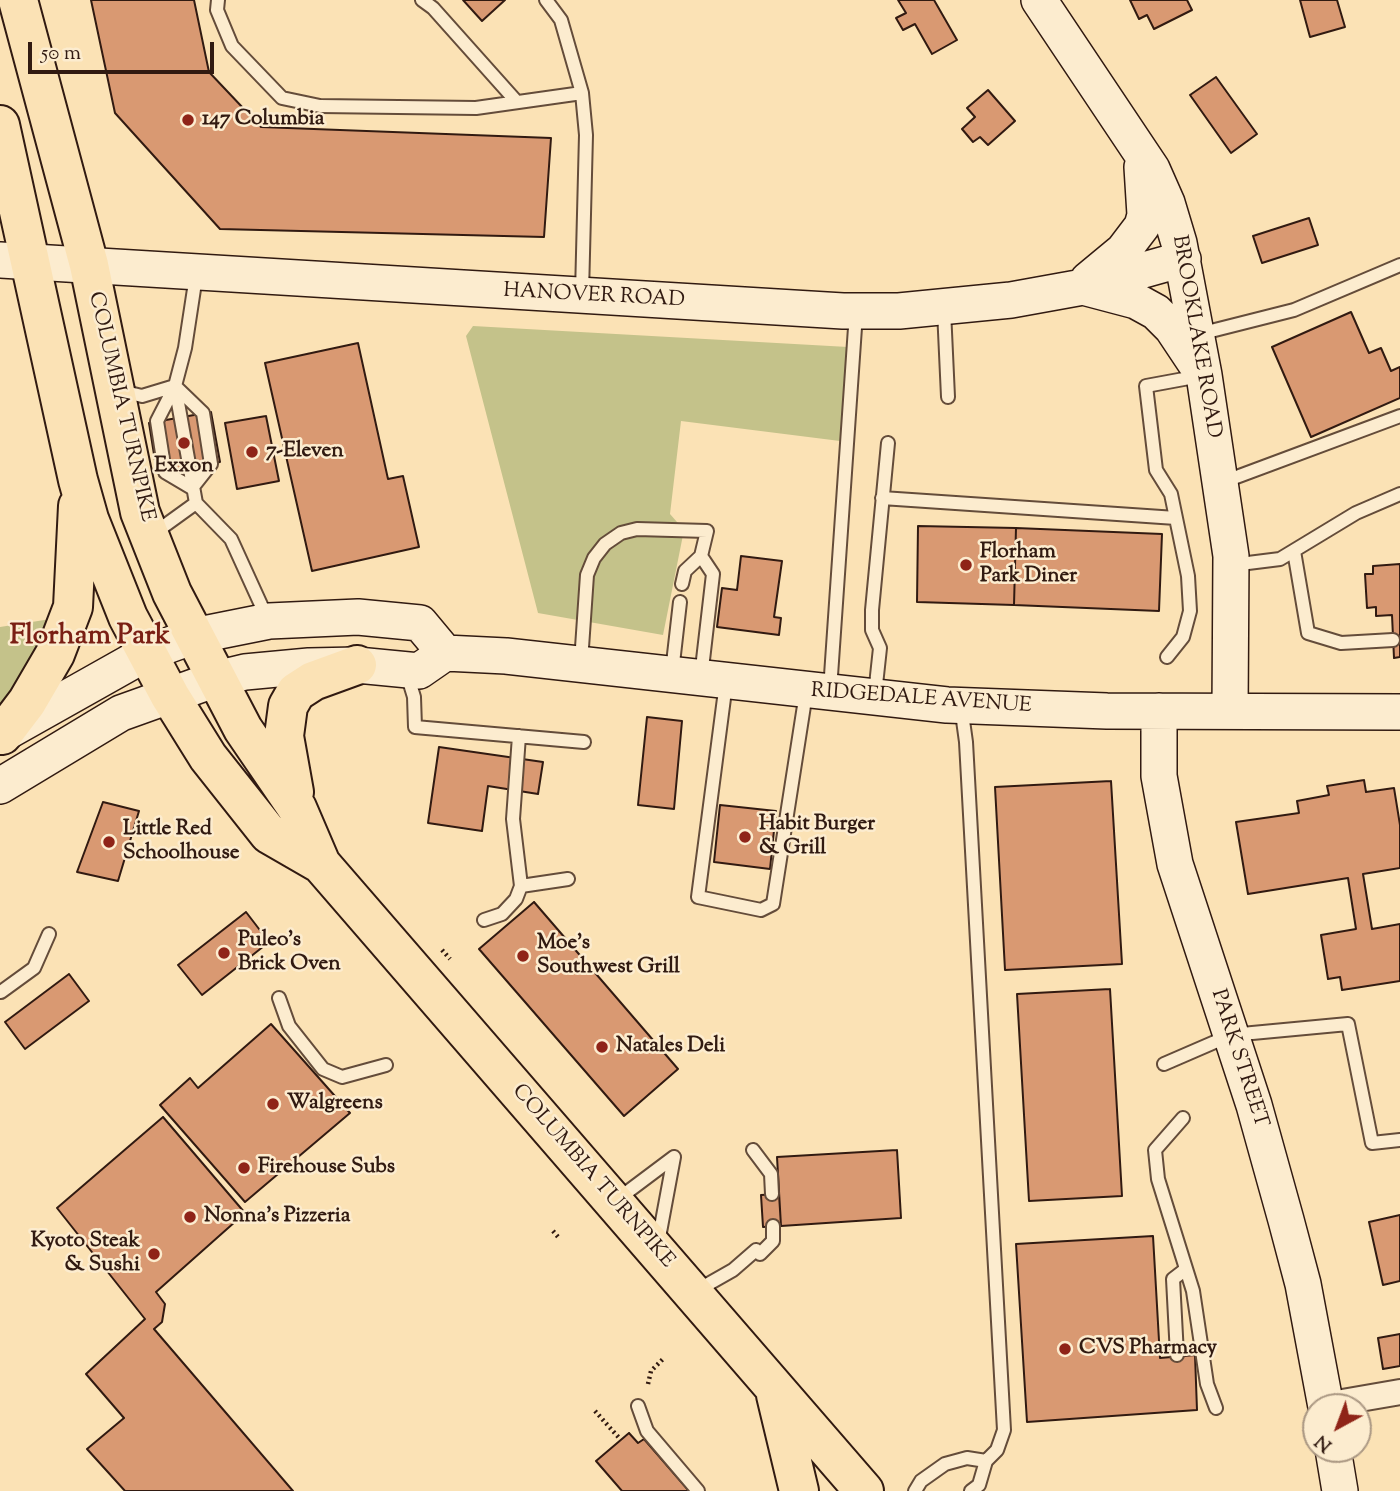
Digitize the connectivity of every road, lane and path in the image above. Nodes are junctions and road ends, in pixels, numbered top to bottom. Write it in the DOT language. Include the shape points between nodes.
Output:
graph roads {
  1 [pos="18,0"];
  2 [pos="218,0"];
  3 [pos="422,0"];
  4 [pos="546,0"];
  5 [pos="1039,0"];
  6 [pos="582,93"];
  7 [pos="516,101"];
  8 [pos="0,125"];
  9 [pos="1140,150"];
  10 [pos="1183,259"];
  11 [pos="16,261"];
  12 [pos="89,265"];
  13 [pos="1400,265"];
  14 [pos="196,272"];
  15 [pos="1082,286"];
  16 [pos="582,296"];
  17 [pos="944,307"];
  18 [pos="856,311"];
  19 [pos="1197,334"];
  20 [pos="1204,375"];
  21 [pos="175,386"];
  22 [pos="114,389"];
  23 [pos="948,397"];
  24 [pos="1400,416"];
  25 [pos="888,443"];
  26 [pos="78,480"];
  27 [pos="1221,483"];
  28 [pos="192,488"];
  29 [pos="1400,494"];
  30 [pos="882,498"];
  31 [pos="196,503"];
  32 [pos="1176,518"];
  33 [pos="150,536"];
  34 [pos="1294,551"];
  35 [pos="701,556"];
  36 [pos="1232,565"];
  37 [pos="682,583"];
  38 [pos="680,602"];
  39 [pos="269,621"];
  40 [pos="194,636"];
  41 [pos="1393,640"];
  42 [pos="148,653"];
  43 [pos="445,653"];
  44 [pos="1167,657"];
  45 [pos="356,665"];
  46 [pos="581,665"];
  47 [pos="406,669"];
  48 [pos="216,679"];
  49 [pos="699,679"];
  50 [pos="818,693"];
  51 [pos="170,696"];
  52 [pos="875,698"];
  53 [pos="961,706"];
  54 [pos="1160,711"];
  55 [pos="1230,711"];
  56 [pos="1400,712"];
  57 [pos="1,735"];
  58 [pos="519,736"];
  59 [pos="584,742"];
  60 [pos="0,786"];
  61 [pos="296,808"];
  62 [pos="321,864"];
  63 [pos="568,879"];
  64 [pos="521,886"];
  65 [pos="484,920"];
  66 [pos="48,934"];
  67 [pos="442,950"];
  68 [pos="450,959"];
  69 [pos="1,992"];
  70 [pos="279,998"];
  71 [pos="1231,1035"];
  72 [pos="1164,1063"];
  73 [pos="386,1065"];
  74 [pos="1183,1118"];
  75 [pos="1400,1140"];
  76 [pos="753,1150"];
  77 [pos="772,1195"];
  78 [pos="613,1203"];
  79 [pos="773,1226"];
  80 [pos="553,1231"];
  81 [pos="559,1238"];
  82 [pos="657,1251"];
  83 [pos="1186,1269"];
  84 [pos="692,1293"];
  85 [pos="1177,1356"];
  86 [pos="664,1358"];
  87 [pos="648,1384"];
  88 [pos="775,1390"];
  89 [pos="1400,1392"];
  90 [pos="1323,1393"];
  91 [pos="1372,1397"];
  92 [pos="638,1406"];
  93 [pos="1216,1408"];
  94 [pos="595,1411"];
  95 [pos="620,1439"];
  96 [pos="986,1461"];
  97 [pos="1335,1463"];
  98 [pos="698,1491"];
  99 [pos="799,1491"];
  100 [pos="864,1491"];
  101 [pos="915,1491"];
  102 [pos="971,1491"];
  103 [pos="1340,1491"];
  1 -- 12 [label="main road, COLUMBIA TURNPIKE"];
  2 -- 7 [label="lane" via="217,10 232,46 282,98 320,106 476,108"];
  3 -- 7 [label="lane"];
  4 -- 6 [label="lane" via="561,20"];
  5 -- 9 [label="main road, BROOKLAKE ROAD"];
  6 -- 7 [label="lane"];
  6 -- 16 [label="lane" via="586,135"];
  8 -- 11 [label="main road, COLUMBIA TURNPIKE"];
  9 -- 10 [label="main road, BROOKLAKE ROAD" via="1167,203"];
  9 -- 15 [label="main road" via="1142,226 1123,251"];
  10 -- 15 [label="main road, HANOVER ROAD"];
  10 -- 19 [label="main road, BROOKLAKE ROAD"];
  11 -- 12 [label="main road, HANOVER ROAD"];
  11 -- 26 [label="main road, COLUMBIA TURNPIKE"];
  12 -- 14 [label="main road, HANOVER ROAD"];
  12 -- 22 [label="main road, COLUMBIA TURNPIKE"];
  13 -- 19 [label="lane" via="1294,310"];
  14 -- 16 [label="main road, HANOVER ROAD"];
  14 -- 21 [label="lane"];
  15 -- 17 [label="main road, HANOVER ROAD"];
  15 -- 20 [label="main road" via="1136,301 1156,312"];
  16 -- 18 [label="main road, HANOVER ROAD"];
  17 -- 18 [label="main road, HANOVER ROAD"];
  17 -- 23 [label="lane"];
  18 -- 50 [label="lane"];
  19 -- 20 [label="main road, BROOKLAKE ROAD"];
  20 -- 27 [label="main road, BROOKLAKE ROAD"];
  20 -- 32 [label="lane" via="1146,386 1156,470 1171,494"];
  21 -- 22 [label="lane" via="142,396"];
  21 -- 28 [label="lane"];
  21 -- 28 [label="lane" via="203,413 211,464"];
  21 -- 28 [label="lane" via="157,421 165,472"];
  22 -- 33 [label="main road, COLUMBIA TURNPIKE" via="140,512"];
  24 -- 27 [label="lane"];
  25 -- 30 [label="lane"];
  26 -- 42 [label="main road, COLUMBIA TURNPIKE" via="128,617"];
  26 -- 57 [label="main road" via="73,607 55,654"];
  27 -- 36 [label="main road, BROOKLAKE ROAD"];
  28 -- 31 [label="lane"];
  29 -- 34 [label="lane" via="1356,513"];
  30 -- 32 [label="lane"];
  30 -- 52 [label="lane" via="872,630 880,648"];
  31 -- 33 [label="lane"];
  31 -- 39 [label="lane" via="231,538"];
  32 -- 44 [label="lane" via="1190,611 1183,637"];
  33 -- 40 [label="main road, COLUMBIA TURNPIKE"];
  34 -- 36 [label="lane" via="1280,559"];
  34 -- 41 [label="lane" via="1308,633 1341,643"];
  35 -- 37 [label="lane" via="685,571"];
  35 -- 46 [label="lane" via="707,531 637,529 606,544 587,575"];
  35 -- 49 [label="lane" via="713,574"];
  36 -- 55 [label="main road, BROOKLAKE ROAD"];
  38 -- 49 [label="lane"];
  39 -- 40 [label="main road"];
  39 -- 43 [label="main road" via="358,617 420,623"];
  40 -- 42 [label="main road"];
  40 -- 48 [label="main road, COLUMBIA TURNPIKE"];
  42 -- 51 [label="main road, COLUMBIA TURNPIKE"];
  42 -- 57 [label="main road"];
  43 -- 46 [label="main road, RIDGEDALE AVENUE"];
  43 -- 47 [label="main road" via="419,671"];
  45 -- 47 [label="main road"];
  45 -- 48 [label="main road" via="249,671"];
  45 -- 61 [label="main road" via="313,681 296,692 288,706 284,736"];
  46 -- 49 [label="main road, RIDGEDALE AVENUE"];
  47 -- 58 [label="lane" via="414,696 415,727"];
  48 -- 51 [label="main road"];
  48 -- 61 [label="main road, COLUMBIA TURNPIKE"];
  49 -- 50 [label="main road, RIDGEDALE AVENUE"];
  49 -- 50 [label="lane" via="698,897 761,910 773,904"];
  50 -- 52 [label="main road, RIDGEDALE AVENUE"];
  51 -- 60 [label="main road" via="121,713"];
  51 -- 62 [label="main road, COLUMBIA TURNPIKE" via="208,757 269,834"];
  52 -- 53 [label="main road, RIDGEDALE AVENUE"];
  53 -- 54 [label="main road, RIDGEDALE AVENUE"];
  53 -- 96 [label="lane" via="1004,1430 997,1450"];
  54 -- 55 [label="main road, RIDGEDALE AVENUE"];
  54 -- 71 [label="main road, PARK STREET" via="1159,776 1175,864"];
  55 -- 56 [label="main road, RIDGEDALE AVENUE"];
  58 -- 59 [label="lane"];
  58 -- 64 [label="lane" via="513,819"];
  61 -- 62 [label="main road, COLUMBIA TURNPIKE"];
  62 -- 78 [label="main road, COLUMBIA TURNPIKE"];
  63 -- 64 [label="lane"];
  64 -- 65 [label="lane" via="502,914"];
  66 -- 69 [label="lane" via="34,968"];
  67 -- 68 [label="path"];
  70 -- 73 [label="lane" via="289,1026 323,1069 342,1077"];
  71 -- 72 [label="lane"];
  71 -- 75 [label="lane" via="1348,1024 1372,1143"];
  71 -- 90 [label="main road, PARK STREET" via="1293,1245"];
  74 -- 83 [label="lane" via="1155,1150 1157,1179"];
  76 -- 77 [label="lane" via="771,1174"];
  78 -- 82 [label="main road, COLUMBIA TURNPIKE"];
  78 -- 82 [label="lane" via="674,1157"];
  79 -- 84 [label="lane" via="774,1241"];
  80 -- 81 [label="path"];
  82 -- 84 [label="main road, COLUMBIA TURNPIKE"];
  83 -- 85 [label="lane" via="1173,1279"];
  83 -- 93 [label="lane" via="1207,1384"];
  84 -- 88 [label="main road, COLUMBIA TURNPIKE"];
  86 -- 87 [label="path"];
  88 -- 99 [label="main road"];
  88 -- 100 [label="main road, COLUMBIA TURNPIKE"];
  89 -- 91 [label="street"];
  92 -- 98 [label="lane" via="647,1431"];
  94 -- 95 [label="path"];
  96 -- 101 [label="lane" via="967,1458 945,1464"];
  96 -- 102 [label="lane" via="979,1485"];
  97 -- 103 [label="main road"];
}
